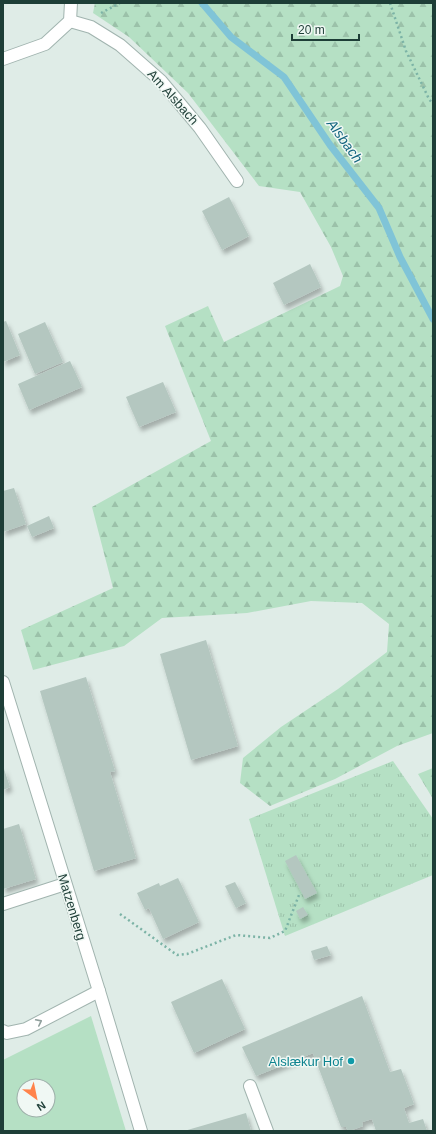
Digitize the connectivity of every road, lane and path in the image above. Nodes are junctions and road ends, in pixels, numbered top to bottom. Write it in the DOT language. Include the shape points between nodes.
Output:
graph roads {
  1 [pos="72,3"];
  2 [pos="390,3"];
  3 [pos="70,21"];
  4 [pos="3,59"];
  5 [pos="433,104"];
  6 [pos="237,181"];
  7 [pos="3,682"];
  8 [pos="65,884"];
  9 [pos="299,895"];
  10 [pos="3,904"];
  11 [pos="120,914"];
  12 [pos="99,991"];
  13 [pos="3,1031"];
  14 [pos="250,1086"];
  15 [pos="141,1131"];
  16 [pos="267,1131"];
  1 -- 3 [label="street"];
  2 -- 5 [label="path" via="406,51"];
  3 -- 4 [label="street" via="45,44"];
  3 -- 6 [label="street, Am Alsbach" via="91,27 120,45 161,81 200,128"];
  7 -- 8 [label="street, Matzenberg"];
  8 -- 10 [label="street"];
  8 -- 12 [label="street, Matzenberg"];
  9 -- 11 [label="path" via="285,931 270,938 236,935 187,954 177,955"];
  13 -- 12 [label="street, one-way" via="7,1033 26,1029"];
  12 -- 15 [label="street, Matzenberg"];
  14 -- 16 [label="street"];
}
